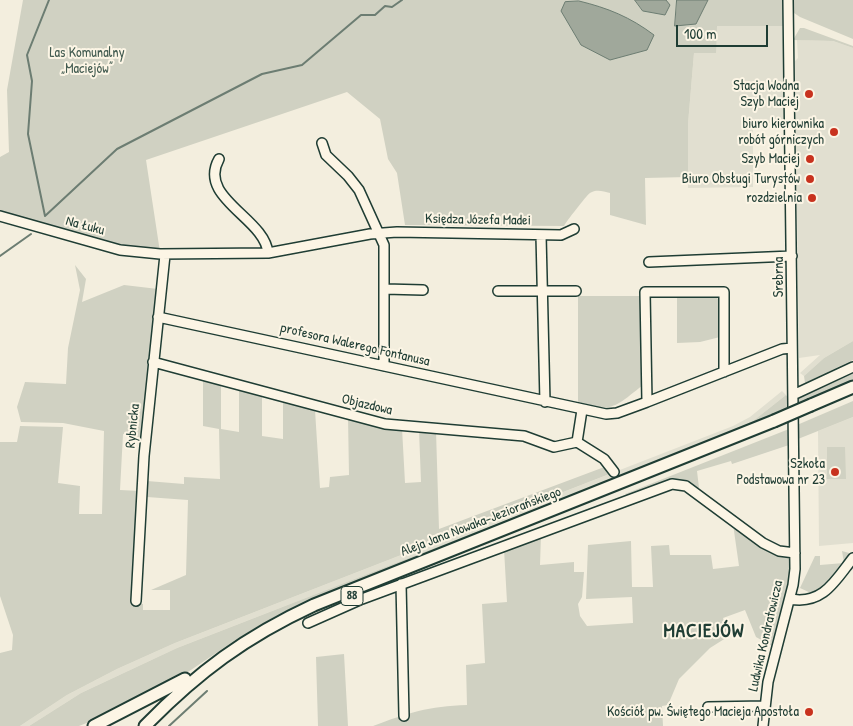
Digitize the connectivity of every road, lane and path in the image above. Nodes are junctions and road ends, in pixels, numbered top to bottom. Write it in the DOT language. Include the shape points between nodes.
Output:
graph roads {
  1 [pos="788,0"];
  2 [pos="322,143"];
  3 [pos="219,159"];
  4 [pos="0,216"];
  5 [pos="574,229"];
  6 [pos="379,233"];
  7 [pos="541,235"];
  8 [pos="268,253"];
  9 [pos="165,254"];
  10 [pos="792,256"];
  11 [pos="650,262"];
  12 [pos="384,289"];
  13 [pos="422,290"];
  14 [pos="498,291"];
  15 [pos="576,291"];
  16 [pos="543,292"];
  17 [pos="158,317"];
  18 [pos="792,348"];
  19 [pos="154,362"];
  20 [pos="384,366"];
  21 [pos="853,367"];
  22 [pos="724,372"];
  23 [pos="853,387"];
  24 [pos="793,395"];
  25 [pos="853,395"];
  26 [pos="545,402"];
  27 [pos="647,402"];
  28 [pos="813,408"];
  29 [pos="582,410"];
  30 [pos="776,424"];
  31 [pos="578,442"];
  32 [pos="614,472"];
  33 [pos="795,553"];
  34 [pos="853,558"];
  35 [pos="401,584"];
  36 [pos="790,599"];
  37 [pos="136,601"];
  38 [pos="308,623"];
  39 [pos="216,660"];
  40 [pos="765,706"];
  41 [pos="708,707"];
  42 [pos="404,716"];
  43 [pos="94,726"];
  44 [pos="145,726"];
  45 [pos="154,726"];
  46 [pos="763,726"];
  1 -- 10 [label="street, Srebrna"];
  2 -- 6 [label="street" via="326,155 355,184"];
  3 -- 8 [label="street" via="215,170 216,186 264,239"];
  4 -- 9 [label="street, Na Łuku" via="120,250"];
  5 -- 7 [label="street, Księdza Józefa Madei" via="566,234"];
  6 -- 7 [label="street, Księdza Józefa Madei"];
  6 -- 8 [label="street, Księdza Józefa Madei"];
  6 -- 12 [label="street" via="384,245"];
  7 -- 16 [label="street"];
  8 -- 9 [label="street, Księdza Józefa Madei"];
  9 -- 17 [label="street, Rybnicka"];
  10 -- 11 [label="street"];
  10 -- 18 [label="street, Srebrna"];
  12 -- 13 [label="street"];
  12 -- 20 [label="street"];
  14 -- 16 [label="street"];
  15 -- 16 [label="street"];
  16 -- 26 [label="street"];
  17 -- 19 [label="street, Rybnicka"];
  17 -- 20 [label="street, profesora Walerego Fontanusa"];
  18 -- 22 [label="street, profesora Walerego Fontanusa"];
  18 -- 24 [label="street, Srebrna"];
  19 -- 31 [label="street, Objazdowa" via="385,424 529,437 554,447"];
  19 -- 37 [label="street, Rybnicka" via="144,456"];
  20 -- 26 [label="street, profesora Walerego Fontanusa"];
  21 -- 24 [label="street"];
  22 -- 27 [label="street, profesora Walerego Fontanusa"];
  22 -- 27 [label="street" via="724,292 645,292"];
  23 -- 28 [label="main road, Aleja Jana Nowaka-Jeziorańskiego / 88"];
  24 -- 33 [label="street, Srebrna"];
  25 -- 28 [label="main road, Aleja Jana Nowaka-Jeziorańskiego / 88"];
  26 -- 29 [label="street, profesora Walerego Fontanusa"];
  27 -- 29 [label="street, profesora Walerego Fontanusa" via="611,414"];
  28 -- 30 [label="main road, Aleja Jana Nowaka-Jeziorańskiego / 88, bridge"];
  29 -- 31 [label="street"];
  30 -- 39 [label="main road, Aleja Jana Nowaka-Jeziorańskiego / 88" via="314,605 259,632"];
  30 -- 45 [label="main road, Aleja Jana Nowaka-Jeziorańskiego / 88" via="286,624 242,650 203,679"];
  31 -- 32 [label="street" via="604,459"];
  33 -- 35 [label="street" via="779,551 763,543 682,484 663,485"];
  33 -- 36 [label="street, Ludwika Kondratowicza"];
  34 -- 36 [label="street" via="831,585 812,600"];
  35 -- 38 [label="street"];
  35 -- 42 [label="street"];
  36 -- 40 [label="street, Ludwika Kondratowicza" via="771,668"];
  39 -- 43 [label="main road" via="170,689"];
  39 -- 44 [label="main road, Aleja Jana Nowaka-Jeziorańskiego / 88"];
  40 -- 41 [label="street"];
  40 -- 46 [label="street, Ludwika Kondratowicza"];
}
